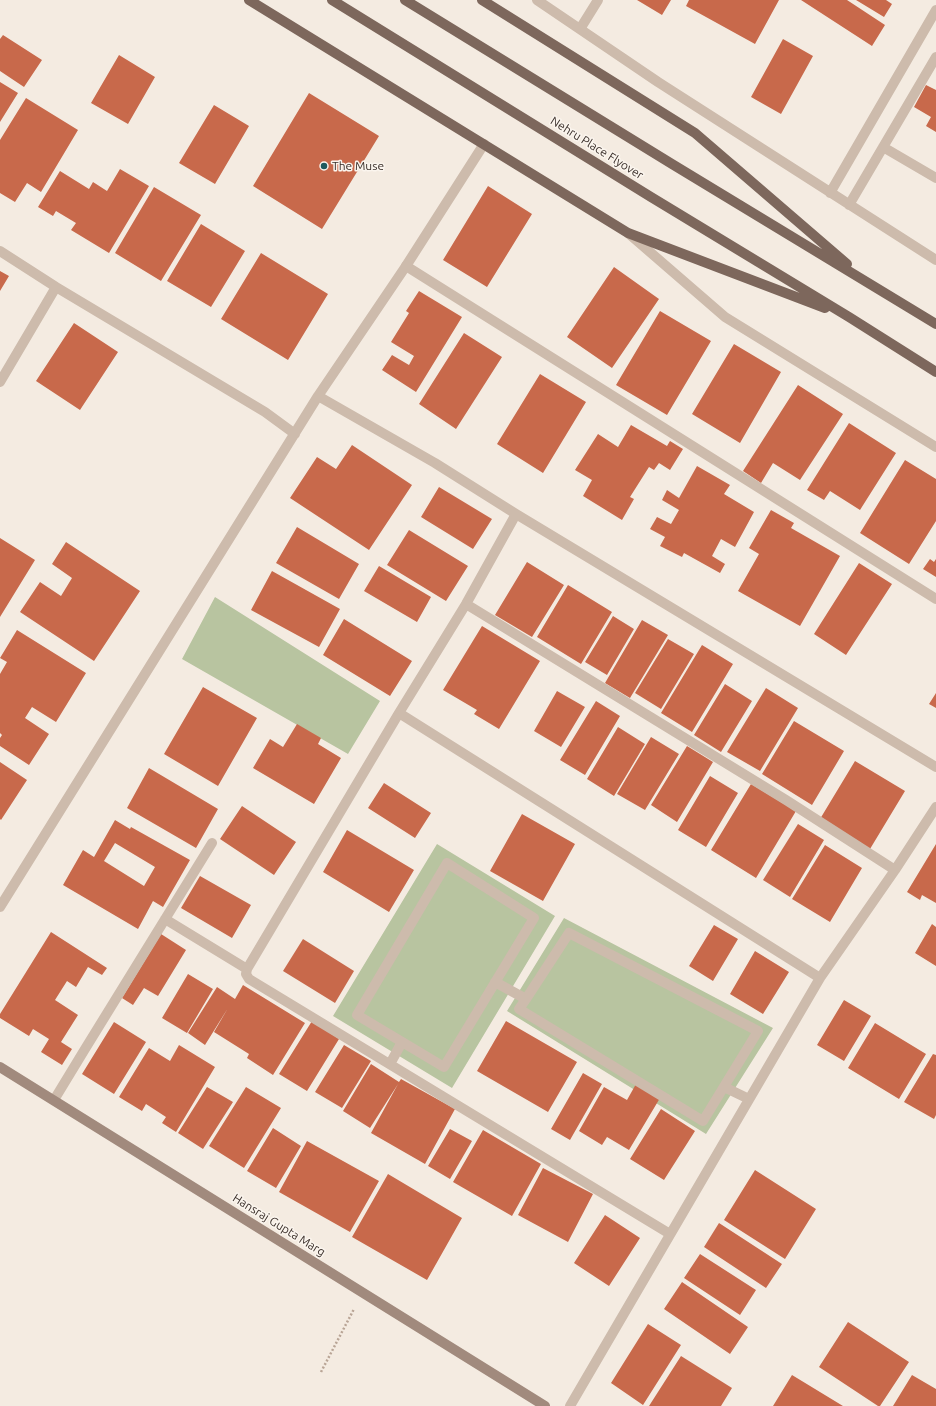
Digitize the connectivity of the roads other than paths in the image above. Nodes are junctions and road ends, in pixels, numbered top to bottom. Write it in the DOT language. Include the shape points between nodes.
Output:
graph roads {
  1 [pos="249,0"];
  2 [pos="332,0"];
  3 [pos="405,0"];
  4 [pos="482,0"];
  5 [pos="537,0"];
  6 [pos="598,0"];
  7 [pos="936,10"];
  8 [pos="580,29"];
  9 [pos="936,57"];
  10 [pos="484,144"];
  11 [pos="883,147"];
  12 [pos="936,178"];
  13 [pos="830,193"];
  14 [pos="850,205"];
  15 [pos="628,234"];
  16 [pos="0,251"];
  17 [pos="936,260"];
  18 [pos="406,266"];
  19 [pos="869,283"];
  20 [pos="56,287"];
  21 [pos="849,317"];
  22 [pos="936,324"];
  23 [pos="936,372"];
  24 [pos="0,382"];
  25 [pos="318,396"];
  26 [pos="295,434"];
  27 [pos="936,447"];
  28 [pos="516,514"];
  29 [pos="936,599"];
  30 [pos="466,604"];
  31 [pos="399,713"];
  32 [pos="936,767"];
  33 [pos="936,807"];
  34 [pos="212,843"];
  35 [pos="895,870"];
  36 [pos="0,907"];
  37 [pos="165,919"];
  38 [pos="247,969"];
  39 [pos="820,978"];
  40 [pos="495,982"];
  41 [pos="526,999"];
  42 [pos="402,1042"];
  43 [pos="390,1064"];
  44 [pos="0,1066"];
  45 [pos="724,1087"];
  46 [pos="749,1099"];
  47 [pos="54,1100"];
  48 [pos="670,1234"];
  49 [pos="545,1406"];
  50 [pos="570,1406"];
  1 -- 10 [label="main road"];
  2 -- 21 [label="main road, Nehru Place Flyover"];
  3 -- 19 [label="main road, Nehru Place Flyover"];
  4 -- 19 [label="main road" via="695,133"];
  5 -- 8 [label="street"];
  6 -- 8 [label="street"];
  7 -- 13 [label="street"];
  8 -- 13 [label="street"];
  9 -- 11 [label="street"];
  10 -- 15 [label="main road"];
  10 -- 18 [label="street"];
  11 -- 12 [label="street"];
  11 -- 14 [label="street"];
  13 -- 14 [label="street"];
  14 -- 17 [label="street"];
  15 -- 21 [label="main road"];
  15 -- 27 [label="street" via="725,317"];
  16 -- 20 [label="street"];
  18 -- 25 [label="street"];
  18 -- 29 [label="street"];
  19 -- 22 [label="main road"];
  20 -- 24 [label="street"];
  20 -- 26 [label="street" via="265,412"];
  21 -- 23 [label="main road"];
  25 -- 26 [label="street"];
  25 -- 28 [label="street"];
  26 -- 36 [label="street"];
  28 -- 30 [label="street"];
  28 -- 32 [label="street"];
  30 -- 31 [label="street"];
  30 -- 35 [label="street" via="786,800"];
  31 -- 38 [label="street"];
  31 -- 39 [label="street"];
  33 -- 35 [label="street"];
  34 -- 37 [label="street"];
  35 -- 39 [label="street"];
  37 -- 38 [label="street"];
  37 -- 47 [label="street"];
  38 -- 43 [label="street" via="249,979"];
  39 -- 46 [label="street"];
  40 -- 41 [label="street"];
  40 -- 42 [label="street" via="444,1067"];
  40 -- 42 [label="street" via="534,918 447,863 357,1015"];
  41 -- 45 [label="street" via="519,1009 703,1122"];
  41 -- 45 [label="street" via="569,933 758,1031"];
  42 -- 43 [label="street"];
  43 -- 48 [label="street"];
  44 -- 47 [label="street, Hansraj Gupta Marg"];
  45 -- 46 [label="street"];
  46 -- 48 [label="street"];
  47 -- 49 [label="street, Hansraj Gupta Marg"];
  48 -- 50 [label="street"];
}
